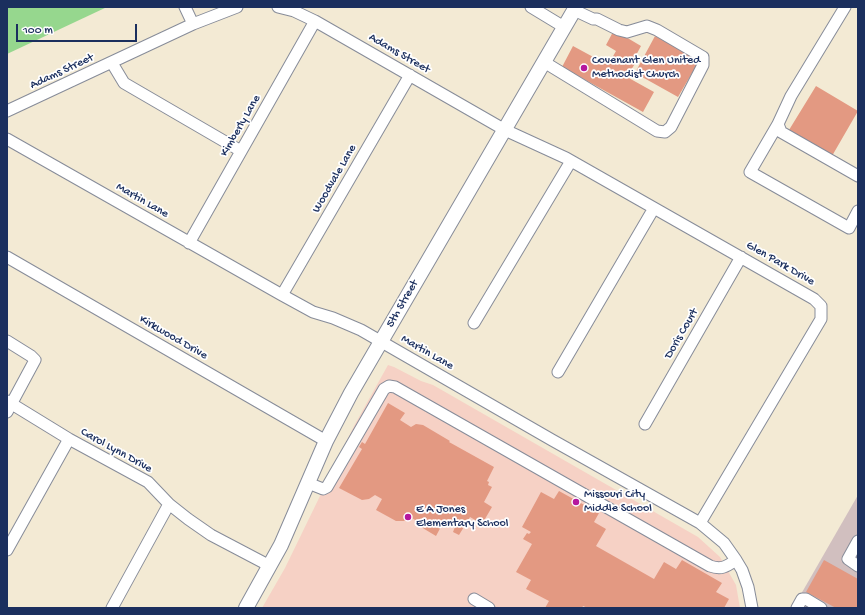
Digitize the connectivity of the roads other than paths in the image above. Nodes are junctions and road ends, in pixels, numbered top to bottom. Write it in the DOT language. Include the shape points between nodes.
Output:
graph roads {
  1 [pos="185,7"];
  2 [pos="237,7"];
  3 [pos="278,7"];
  4 [pos="531,7"];
  5 [pos="845,7"];
  6 [pos="575,8"];
  7 [pos="315,21"];
  8 [pos="192,24"];
  9 [pos="564,27"];
  10 [pos="544,62"];
  11 [pos="112,63"];
  12 [pos="410,75"];
  13 [pos="7,111"];
  14 [pos="778,124"];
  15 [pos="505,130"];
  16 [pos="7,138"];
  17 [pos="241,151"];
  18 [pos="571,161"];
  19 [pos="858,176"];
  20 [pos="654,208"];
  21 [pos="858,211"];
  22 [pos="189,243"];
  23 [pos="7,257"];
  24 [pos="741,257"];
  25 [pos="282,295"];
  26 [pos="474,323"];
  27 [pos="7,341"];
  28 [pos="381,342"];
  29 [pos="558,372"];
  30 [pos="9,405"];
  31 [pos="645,424"];
  32 [pos="69,439"];
  33 [pos="326,441"];
  34 [pos="308,483"];
  35 [pos="170,504"];
  36 [pos="700,523"];
  37 [pos="858,541"];
  38 [pos="7,550"];
  39 [pos="736,560"];
  40 [pos="270,566"];
  41 [pos="858,566"];
  42 [pos="474,599"];
  43 [pos="112,608"];
  44 [pos="246,608"];
  45 [pos="489,608"];
  46 [pos="752,608"];
  47 [pos="798,608"];
  48 [pos="821,608"];
  1 -- 8 [label="street"];
  2 -- 8 [label="street, Adams Street"];
  3 -- 7 [label="street, Adams Street"];
  4 -- 9 [label="street"];
  5 -- 14 [label="street" via="791,96"];
  6 -- 9 [label="main road, 5th Street"];
  6 -- 10 [label="street" via="592,20 597,19 619,30 627,32 647,26 703,57 703,66 671,127 665,132 658,130"];
  7 -- 12 [label="street, Adams Street"];
  7 -- 17 [label="street, Kimberly Lane"];
  8 -- 11 [label="street, Adams Street"];
  9 -- 10 [label="main road, 5th Street"];
  10 -- 15 [label="main road, 5th Street"];
  11 -- 13 [label="street, Adams Street"];
  11 -- 17 [label="street" via="124,83"];
  12 -- 15 [label="street, Adams Street"];
  12 -- 25 [label="street, Woodvale Lane"];
  14 -- 19 [label="street" via="781,132"];
  14 -- 21 [label="street" via="750,172 849,228"];
  15 -- 18 [label="street, Glen Park Drive"];
  15 -- 28 [label="main road, 5th Street"];
  16 -- 22 [label="street, Martin Lane"];
  17 -- 22 [label="street, Kimberly Lane"];
  18 -- 20 [label="street, Glen Park Drive"];
  18 -- 26 [label="street"];
  20 -- 24 [label="street, Glen Park Drive"];
  20 -- 29 [label="street"];
  22 -- 25 [label="street, Martin Lane"];
  23 -- 33 [label="street, Kirkwood Drive"];
  24 -- 31 [label="street, Doris Court"];
  24 -- 36 [label="street, Glen Park Drive" via="814,299 820,306 821,319"];
  25 -- 28 [label="street, Martin Lane" via="314,312 361,330"];
  27 -- 30 [label="street" via="35,360"];
  28 -- 33 [label="main road, 5th Street"];
  28 -- 36 [label="street, Martin Lane"];
  30 -- 32 [label="street, Carol Lynn Drive"];
  32 -- 35 [label="street, Carol Lynn Drive" via="148,482"];
  32 -- 38 [label="street"];
  33 -- 34 [label="main road, 5th Street"];
  34 -- 39 [label="street" via="327,488 384,389 389,386 396,387 710,566 726,567"];
  34 -- 40 [label="main road, 5th Street"];
  35 -- 40 [label="street, Carol Lynn Drive" via="211,535"];
  35 -- 43 [label="street"];
  36 -- 39 [label="street, Martin Lane" via="724,543"];
  37 -- 41 [label="street" via="848,559"];
  39 -- 46 [label="street, Martin Lane" via="748,587"];
  40 -- 44 [label="main road, 5th Street"];
  42 -- 45 [label="street"];
  47 -- 48 [label="street" via="802,599 806,599"];
}
